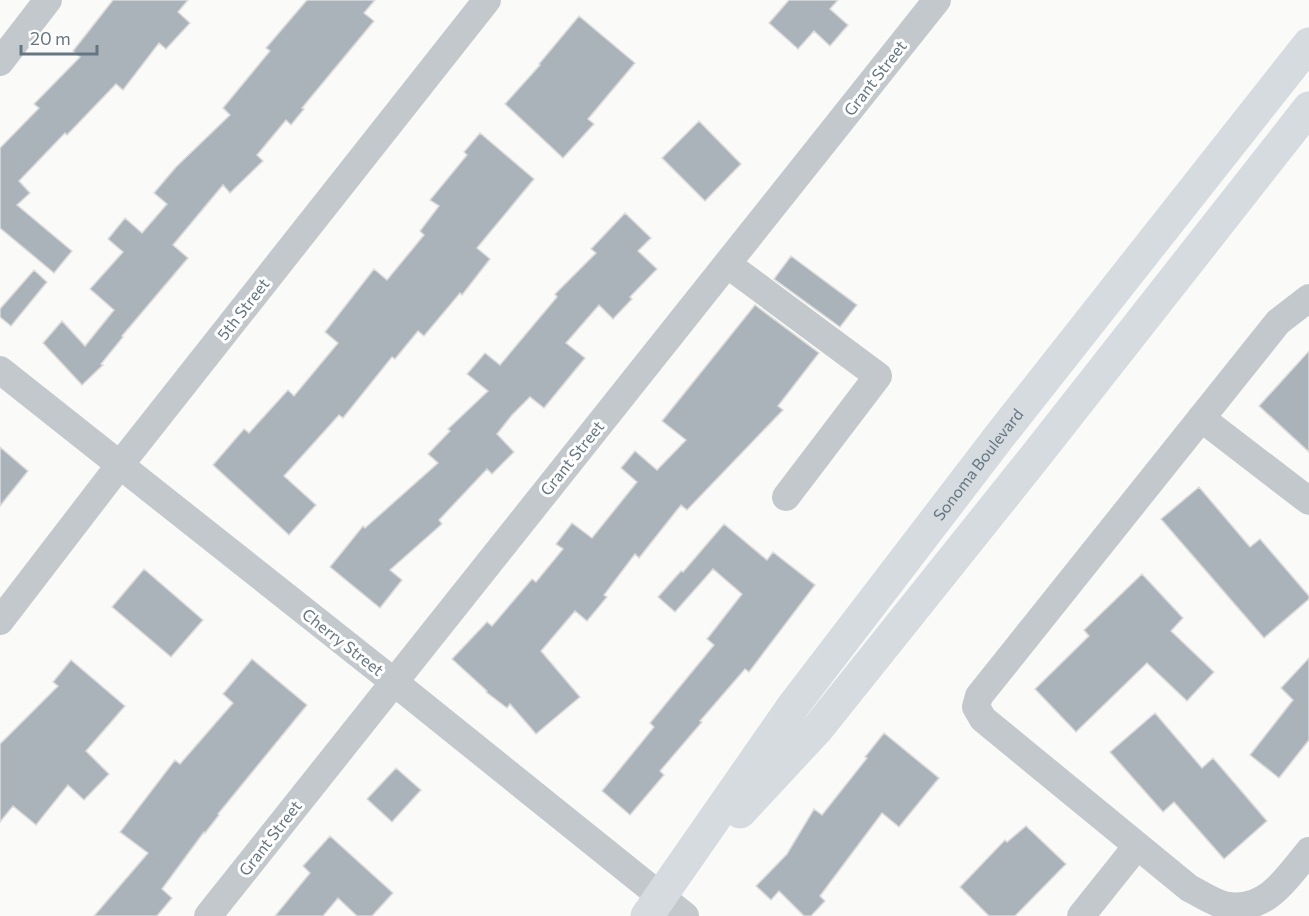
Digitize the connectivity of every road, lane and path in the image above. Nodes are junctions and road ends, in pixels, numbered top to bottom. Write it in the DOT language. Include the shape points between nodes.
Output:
graph roads {
  1 [pos="48,0"];
  2 [pos="488,0"];
  3 [pos="937,0"];
  4 [pos="1309,44"];
  5 [pos="0,62"];
  6 [pos="1309,108"];
  7 [pos="727,264"];
  8 [pos="1309,298"];
  9 [pos="0,370"];
  10 [pos="1201,418"];
  11 [pos="119,466"];
  12 [pos="786,497"];
  13 [pos="1309,501"];
  14 [pos="0,621"];
  15 [pos="394,682"];
  16 [pos="1137,846"];
  17 [pos="1309,851"];
  18 [pos="665,910"];
  19 [pos="208,916"];
  20 [pos="1082,916"];
  1 -- 5 [label="street"];
  2 -- 11 [label="street, 5th Street"];
  3 -- 7 [label="street, Grant Street"];
  4 -- 18 [label="main road, Sonoma Boulevard" via="793,706"];
  6 -- 18 [label="main road" via="818,729"];
  7 -- 12 [label="street" via="878,376"];
  7 -- 15 [label="street, Grant Street"];
  8 -- 10 [label="street" via="1278,321"];
  9 -- 11 [label="street, Cherry Street"];
  10 -- 13 [label="street"];
  10 -- 16 [label="street" via="979,696 976,707 982,719"];
  11 -- 14 [label="street, 5th Street"];
  11 -- 15 [label="street, Cherry Street"];
  15 -- 18 [label="street, Cherry Street"];
  15 -- 19 [label="street, Grant Street"];
  16 -- 17 [label="street" via="1189,888 1227,906 1255,904 1275,892"];
  16 -- 20 [label="street"];
}
